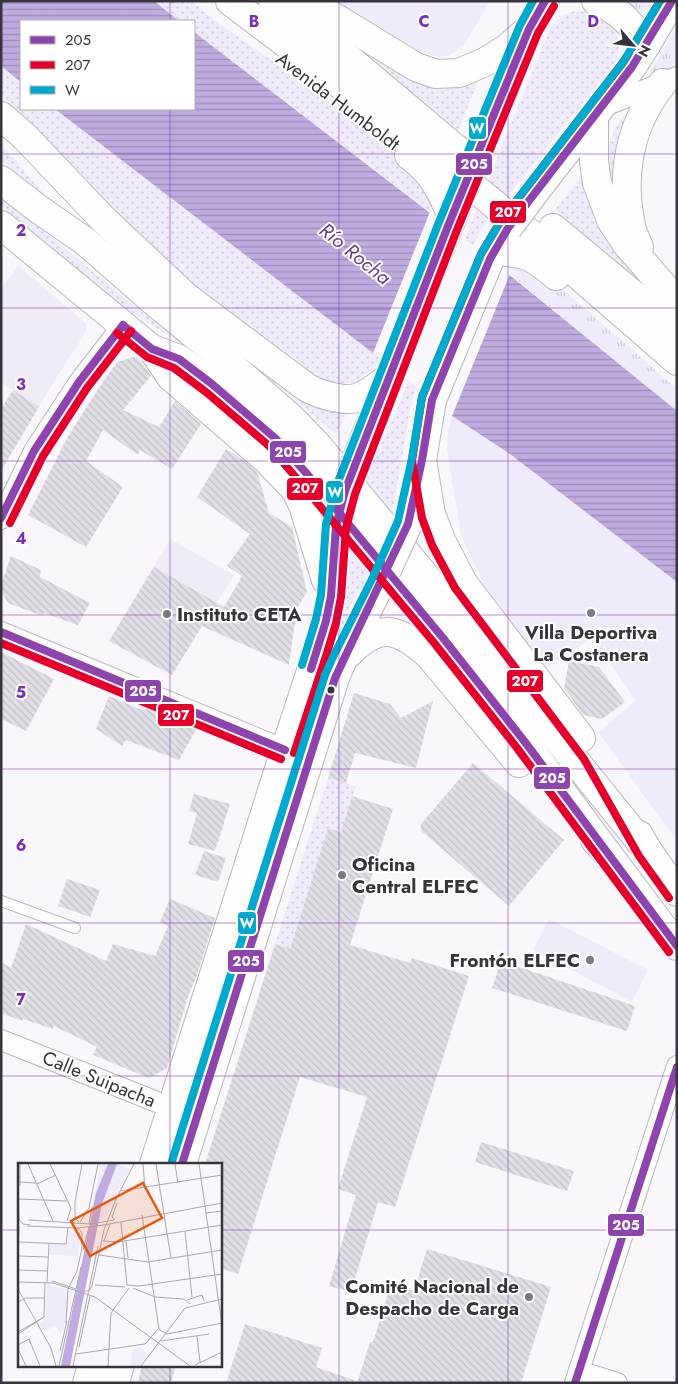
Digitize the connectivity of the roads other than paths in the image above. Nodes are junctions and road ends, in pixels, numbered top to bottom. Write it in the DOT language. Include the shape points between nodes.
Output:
graph roads {
  1 [pos="208,1"];
  2 [pos="230,1"];
  3 [pos="273,1"];
  4 [pos="308,1"];
  5 [pos="545,1"];
  6 [pos="596,1"];
  7 [pos="672,1"];
  8 [pos="529,29"];
  9 [pos="646,45"];
  10 [pos="670,80"];
  11 [pos="598,111"];
  12 [pos="1,116"];
  13 [pos="1,131"];
  14 [pos="1,180"];
  15 [pos="450,221"];
  16 [pos="1,225"];
  17 [pos="86,242"];
  18 [pos="493,255"];
  19 [pos="646,264"];
  20 [pos="677,302"];
  21 [pos="123,325"];
  22 [pos="677,331"];
  23 [pos="152,349"];
  24 [pos="677,361"];
  25 [pos="391,373"];
  26 [pos="677,382"];
  27 [pos="422,460"];
  28 [pos="1,519"];
  29 [pos="330,596"];
  30 [pos="1,632"];
  31 [pos="342,661"];
  32 [pos="284,750"];
  33 [pos="648,851"];
  34 [pos="607,853"];
  35 [pos="677,892"];
  36 [pos="1,902"];
  37 [pos="75,928"];
  38 [pos="677,946"];
  39 [pos="1,1040"];
  40 [pos="677,1066"];
  41 [pos="172,1108"];
  42 [pos="197,1115"];
  43 [pos="154,1163"];
  44 [pos="182,1163"];
  45 [pos="92,1366"];
  46 [pos="120,1366"];
  47 [pos="577,1377"];
  48 [pos="87,1383"];
  49 [pos="115,1383"];
  50 [pos="617,1383"];
  1 -- 15 [label="main road, Avenida Humboldt" via="218,13 418,162 440,189"];
  2 -- 24 [label="main road" via="438,158"];
  3 -- 22 [label="main road" via="349,59"];
  4 -- 8 [label="main road" via="416,67 436,74 459,73 485,62"];
  5 -- 8 [label="main road"];
  6 -- 9 [label="main road" via="631,24"];
  7 -- 9 [label="main road"];
  8 -- 15 [label="main road, bridge"];
  9 -- 11 [label="main road"];
  10 -- 11 [label="street"];
  10 -- 19 [label="main road" via="652,97 635,132 629,156 626,181 631,227"];
  11 -- 18 [label="main road, bridge" via="508,228"];
  11 -- 19 [label="main road" via="594,161 597,184 611,220 626,243"];
  12 -- 25 [label="main road" via="186,297 306,387 327,396 357,398"];
  13 -- 17 [label="main road" via="52,189"];
  14 -- 17 [label="main road"];
  15 -- 25 [label="main road"];
  16 -- 21 [label="main road"];
  17 -- 33 [label="main road" via="224,359 318,446"];
  18 -- 26 [label="main road" via="516,253 530,256 543,264"];
  18 -- 27 [label="main road" via="432,400"];
  19 -- 20 [label="main road"];
  21 -- 23 [label="main road"];
  21 -- 28 [label="street" via="79,382 34,451"];
  23 -- 29 [label="main road" via="171,377 295,488"];
  23 -- 34 [label="main road" via="179,359 275,438 455,653"];
  25 -- 29 [label="main road, bridge" via="345,491 336,526"];
  27 -- 31 [label="main road, bridge" via="408,524"];
  27 -- 33 [label="main road" via="431,514 463,583 592,754"];
  29 -- 32 [label="main road" via="318,650"];
  30 -- 32 [label="street"];
  31 -- 34 [label="main road" via="360,642 373,634 398,633 415,642 429,654 532,780"];
  31 -- 42 [label="main road"];
  32 -- 41 [label="main road"];
  33 -- 35 [label="main road"];
  34 -- 38 [label="main road"];
  36 -- 37 [label="lane"];
  39 -- 41 [label="street, Calle Suipacha"];
  40 -- 47 [label="street"];
  41 -- 42 [label="street, Calle Suipacha"];
  41 -- 43 [label="main road"];
  42 -- 44 [label="main road"];
  45 -- 48 [label="main road"];
  46 -- 49 [label="main road"];
  47 -- 50 [label="street"];
}
